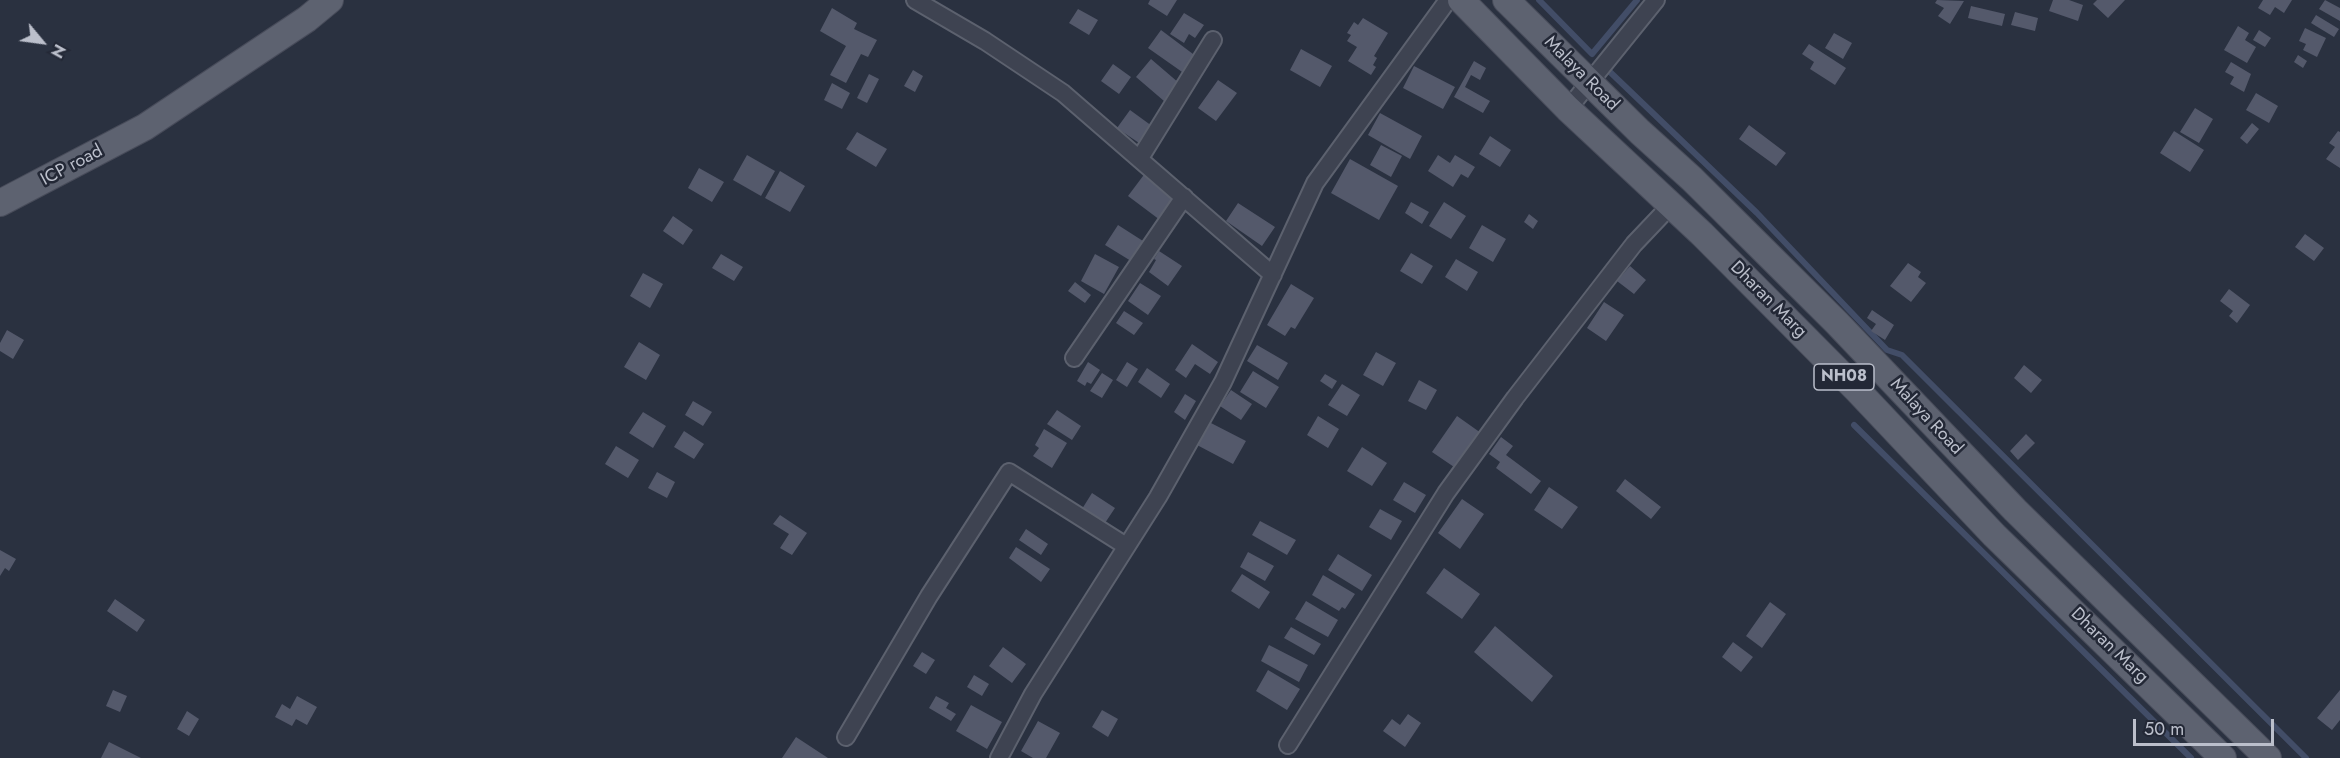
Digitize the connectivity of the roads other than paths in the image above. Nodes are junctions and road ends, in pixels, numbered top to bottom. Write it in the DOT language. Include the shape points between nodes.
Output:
graph roads {
  1 [pos="330,0"];
  2 [pos="915,0"];
  3 [pos="1448,0"];
  4 [pos="1461,0"];
  5 [pos="1506,0"];
  6 [pos="1656,0"];
  7 [pos="1213,40"];
  8 [pos="1590,83"];
  9 [pos="1568,109"];
  10 [pos="1140,158"];
  11 [pos="1184,197"];
  12 [pos="0,203"];
  13 [pos="1671,204"];
  14 [pos="1273,275"];
  15 [pos="1074,358"];
  16 [pos="1126,546"];
  17 [pos="846,737"];
  18 [pos="1288,745"];
  19 [pos="999,758"];
  20 [pos="2223,758"];
  21 [pos="2268,758"];
  1 -- 12 [label="main road, ICP road" via="145,127"];
  2 -- 10 [label="street" via="1063,93"];
  3 -- 14 [label="street" via="1315,183"];
  4 -- 9 [label="main road, Dharan Marg / NH08"];
  5 -- 8 [label="main road, Malaya Road / NH08"];
  6 -- 8 [label="street"];
  7 -- 10 [label="street"];
  8 -- 9 [label="street"];
  8 -- 21 [label="main road, Malaya Road / NH08" via="1692,179 2015,510"];
  9 -- 13 [label="main road, Dharan Marg / NH08"];
  10 -- 11 [label="street"];
  11 -- 14 [label="street"];
  11 -- 15 [label="street"];
  13 -- 18 [label="street" via="1627,253 1446,493"];
  13 -- 20 [label="main road, Dharan Marg / NH08" via="1824,356 1986,526"];
  14 -- 16 [label="street" via="1223,382"];
  16 -- 17 [label="street" via="1009,471"];
  16 -- 19 [label="street" via="1038,685"];
}
